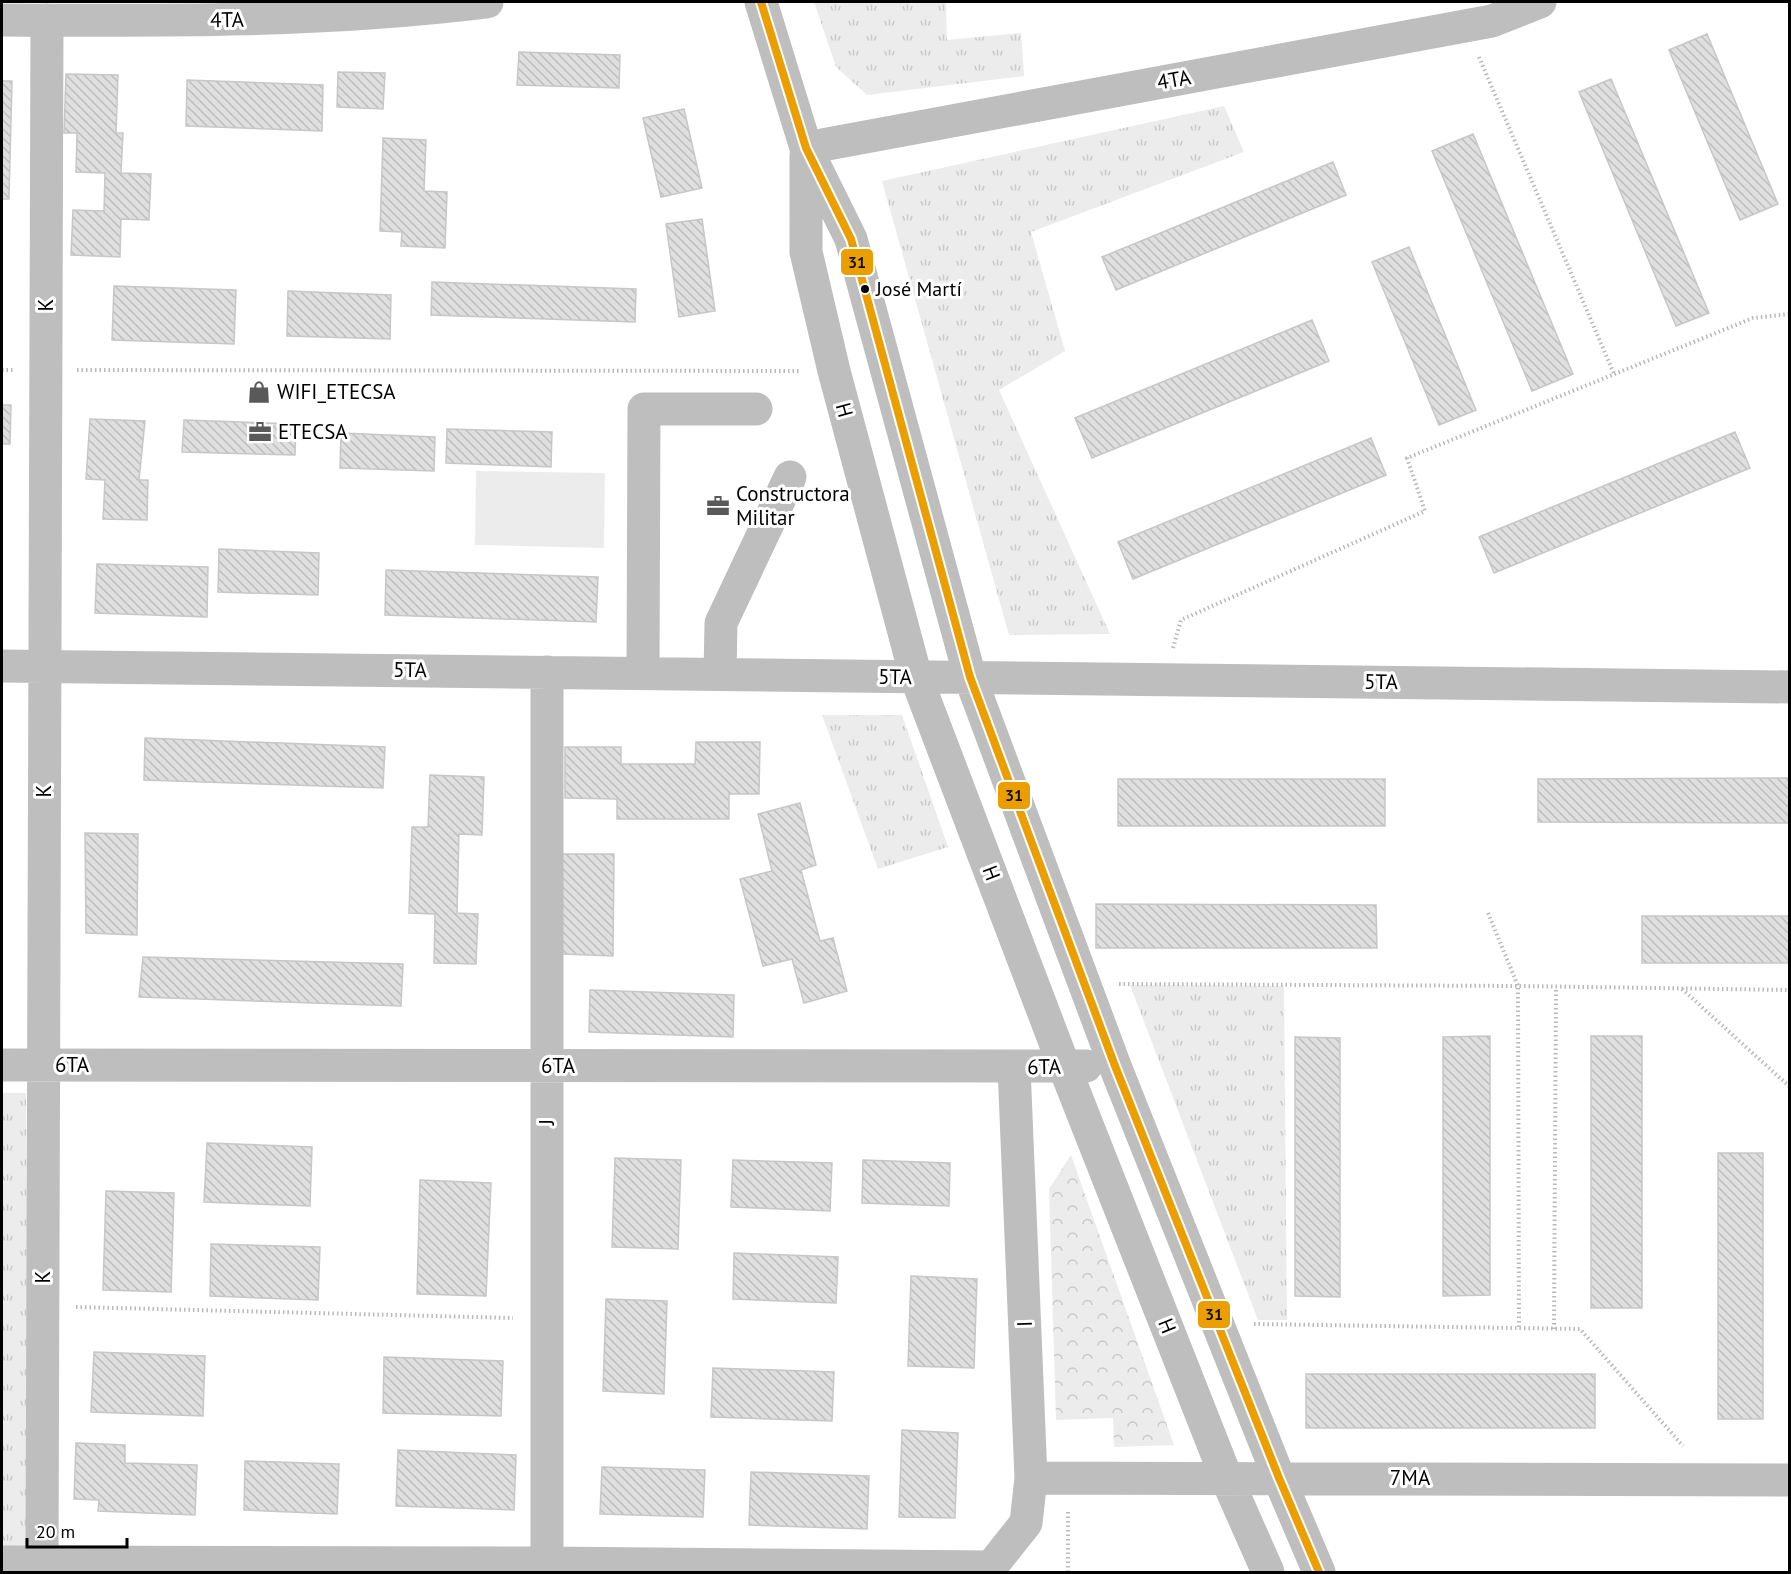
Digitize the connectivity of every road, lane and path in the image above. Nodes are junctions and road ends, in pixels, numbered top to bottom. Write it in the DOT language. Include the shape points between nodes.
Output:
graph roads {
  1 [pos="487,2"];
  2 [pos="761,2"];
  3 [pos="1540,2"];
  4 [pos="238,11"];
  5 [pos="2,20"];
  6 [pos="47,20"];
  7 [pos="1466,26"];
  8 [pos="806,148"];
  9 [pos="1790,314"];
  10 [pos="2,370"];
  11 [pos="46,370"];
  12 [pos="834,371"];
  13 [pos="1614,374"];
  14 [pos="756,409"];
  15 [pos="790,477"];
  16 [pos="2,666"];
  17 [pos="45,666"];
  18 [pos="547,672"];
  19 [pos="643,673"];
  20 [pos="720,675"];
  21 [pos="916,677"];
  22 [pos="970,677"];
  23 [pos="1164,680"];
  24 [pos="1790,687"];
  25 [pos="1488,913"];
  26 [pos="1083,984"];
  27 [pos="1518,986"];
  28 [pos="1556,988"];
  29 [pos="1682,989"];
  30 [pos="1790,990"];
  31 [pos="2,1065"];
  32 [pos="44,1065"];
  33 [pos="547,1066"];
  34 [pos="1064,1066"];
  35 [pos="1115,1066"];
  36 [pos="1014,1067"];
  37 [pos="1790,1087"];
  38 [pos="43,1307"];
  39 [pos="547,1318"];
  40 [pos="1217,1323"];
  41 [pos="1519,1329"];
  42 [pos="1554,1329"];
  43 [pos="1068,1477"];
  44 [pos="1226,1477"];
  45 [pos="1031,1478"];
  46 [pos="1279,1478"];
  47 [pos="1713,1480"];
  48 [pos="1790,1480"];
  49 [pos="2,1562"];
  50 [pos="42,1562"];
  51 [pos="547,1568"];
  52 [pos="1068,1572"];
  53 [pos="1268,1572"];
  54 [pos="1319,1572"];
  1 -- 4 [label="street, 4TA" via="439,8"];
  2 -- 8 [label="street, H"];
  3 -- 7 [label="street, 4TA" via="1492,21"];
  4 -- 6 [label="street, 4TA"];
  5 -- 6 [label="street, 4TA"];
  6 -- 11 [label="street, K"];
  7 -- 8 [label="street, 4TA"];
  7 -- 13 [label="path"];
  8 -- 12 [label="street, H" via="806,252"];
  8 -- 22 [label="street, H" via="851,238"];
  9 -- 13 [label="path" via="1753,318"];
  10 -- 11 [label="path"];
  11 -- 12 [label="path"];
  11 -- 17 [label="street, K"];
  12 -- 21 [label="street, H"];
  13 -- 23 [label="path" via="1407,458 1425,511 1181,620"];
  14 -- 19 [label="street" via="644,409"];
  15 -- 20 [label="street" via="721,623"];
  16 -- 17 [label="street, 5TA"];
  17 -- 18 [label="street, 5TA"];
  17 -- 32 [label="street, K"];
  18 -- 19 [label="street, 5TA"];
  18 -- 33 [label="street, J"];
  19 -- 20 [label="street, 5TA"];
  20 -- 21 [label="street, 5TA"];
  21 -- 22 [label="street, 5TA"];
  21 -- 34 [label="street, H"];
  22 -- 23 [label="street, 5TA"];
  22 -- 26 [label="street, H"];
  23 -- 24 [label="street, 5TA"];
  25 -- 27 [label="path"];
  26 -- 27 [label="path"];
  26 -- 35 [label="street, H"];
  27 -- 28 [label="path"];
  27 -- 41 [label="path"];
  28 -- 29 [label="path"];
  28 -- 42 [label="path"];
  29 -- 30 [label="path"];
  29 -- 37 [label="path"];
  31 -- 32 [label="street, 6TA"];
  32 -- 33 [label="street, 6TA"];
  32 -- 38 [label="street, K"];
  33 -- 36 [label="street, 6TA"];
  33 -- 39 [label="street, J"];
  34 -- 35 [label="street, 6TA"];
  34 -- 36 [label="street, 6TA"];
  34 -- 44 [label="street, H"];
  35 -- 40 [label="street, H"];
  36 -- 45 [label="street, I"];
  38 -- 39 [label="path"];
  38 -- 50 [label="street, K"];
  39 -- 51 [label="street, J"];
  40 -- 41 [label="path"];
  40 -- 46 [label="street, H"];
  41 -- 42 [label="path"];
  42 -- 47 [label="path" via="1580,1329"];
  43 -- 44 [label="street, 7MA"];
  43 -- 45 [label="street, 7MA"];
  43 -- 52 [label="path"];
  44 -- 46 [label="street, 7MA"];
  44 -- 53 [label="street, H"];
  45 -- 51 [label="street, I" via="1026,1523 991,1567"];
  46 -- 47 [label="street, 7MA"];
  46 -- 54 [label="street, H"];
  47 -- 48 [label="street, 7MA"];
  49 -- 50 [label="street"];
  50 -- 51 [label="street"];
}
